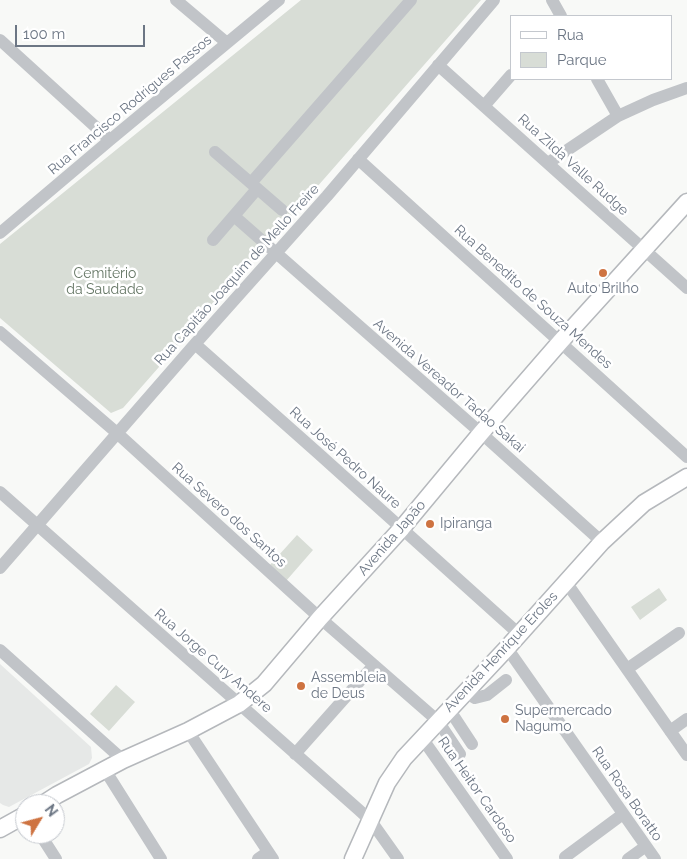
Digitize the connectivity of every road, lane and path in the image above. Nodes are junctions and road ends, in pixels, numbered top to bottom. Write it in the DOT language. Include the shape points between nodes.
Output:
graph roads {
  1 [pos="176,0"];
  2 [pos="279,0"];
  3 [pos="412,0"];
  4 [pos="494,0"];
  5 [pos="552,0"];
  6 [pos="560,15"];
  7 [pos="0,40"];
  8 [pos="226,43"];
  9 [pos="438,65"];
  10 [pos="510,77"];
  11 [pos="598,80"];
  12 [pos="687,88"];
  13 [pos="484,106"];
  14 [pos="618,116"];
  15 [pos="110,140"];
  16 [pos="215,152"];
  17 [pos="358,159"];
  18 [pos="548,163"];
  19 [pos="254,186"];
  20 [pos="687,202"];
  21 [pos="282,210"];
  22 [pos="234,216"];
  23 [pos="0,233"];
  24 [pos="213,240"];
  25 [pos="644,249"];
  26 [pos="275,253"];
  27 [pos="687,288"];
  28 [pos="0,332"];
  29 [pos="561,341"];
  30 [pos="195,344"];
  31 [pos="117,433"];
  32 [pos="481,433"];
  33 [pos="687,457"];
  34 [pos="687,477"];
  35 [pos="0,492"];
  36 [pos="37,525"];
  37 [pos="402,528"];
  38 [pos="602,542"];
  39 [pos="0,568"];
  40 [pos="566,582"];
  41 [pos="320,618"];
  42 [pos="679,633"];
  43 [pos="519,634"];
  44 [pos="507,648"];
  45 [pos="0,650"];
  46 [pos="374,665"];
  47 [pos="627,669"];
  48 [pos="506,680"];
  49 [pos="465,692"];
  50 [pos="239,704"];
  51 [pos="449,709"];
  52 [pos="687,719"];
  53 [pos="438,721"];
  54 [pos="188,731"];
  55 [pos="670,731"];
  56 [pos="422,738"];
  57 [pos="472,744"];
  58 [pos="295,754"];
  59 [pos="460,754"];
  60 [pos="687,755"];
  61 [pos="123,760"];
  62 [pos="104,770"];
  63 [pos="60,794"];
  64 [pos="623,814"];
  65 [pos="15,819"];
  66 [pos="370,822"];
  67 [pos="3,823"];
  68 [pos="46,844"];
  69 [pos="646,846"];
  70 [pos="267,857"];
  71 [pos="565,857"];
  72 [pos="56,859"];
  73 [pos="161,859"];
  74 [pos="354,859"];
  75 [pos="398,859"];
  76 [pos="507,859"];
  77 [pos="628,859"];
  78 [pos="655,859"];
  1 -- 8 [label="street"];
  2 -- 8 [label="street, Rua Francisco Rodrigues Passos"];
  3 -- 19 [label="street"];
  4 -- 9 [label="street, Rua Capitão Joaquim de Mello Freire"];
  5 -- 6 [label="street"];
  7 -- 15 [label="street"];
  8 -- 15 [label="street, Rua Francisco Rodrigues Passos"];
  9 -- 13 [label="street, Rua Zilda Valle Rudge"];
  9 -- 17 [label="street, Rua Capitão Joaquim de Mello Freire"];
  10 -- 13 [label="street"];
  11 -- 14 [label="street"];
  12 -- 14 [label="street"];
  13 -- 18 [label="street, Rua Zilda Valle Rudge"];
  14 -- 18 [label="street"];
  15 -- 23 [label="street, Rua Francisco Rodrigues Passos"];
  16 -- 19 [label="street"];
  17 -- 26 [label="street, Rua Capitão Joaquim de Mello Freire"];
  17 -- 29 [label="street, Rua Benedito de Souza Mendes"];
  18 -- 25 [label="street, Rua Zilda Valle Rudge"];
  19 -- 21 [label="street"];
  19 -- 22 [label="street"];
  20 -- 25 [label="main road, Avenida Japão"];
  22 -- 24 [label="street"];
  22 -- 26 [label="street, Avenida Vereador Tadao Sakai"];
  25 -- 27 [label="street, Rua Zilda Valle Rudge"];
  25 -- 29 [label="main road, Avenida Japão"];
  26 -- 30 [label="street, Rua Capitão Joaquim de Mello Freire"];
  26 -- 32 [label="street, Avenida Vereador Tadao Sakai"];
  28 -- 31 [label="street, Rua Severo dos Santos"];
  29 -- 32 [label="main road, Avenida Japão"];
  29 -- 33 [label="street, Rua Benedito de Souza Mendes"];
  30 -- 31 [label="street, Rua Capitão Joaquim de Mello Freire"];
  30 -- 37 [label="street, Rua José Pedro Naure"];
  31 -- 36 [label="street, Rua Capitão Joaquim de Mello Freire"];
  31 -- 41 [label="street, Rua Severo dos Santos"];
  32 -- 37 [label="main road, Avenida Japão"];
  32 -- 38 [label="street, Avenida Vereador Tadao Sakai"];
  34 -- 38 [label="main road, Avenida Henrique Eroles" via="644,502"];
  35 -- 36 [label="street, Rua Jorge Cury Andere"];
  36 -- 39 [label="street, Rua Capitão Joaquim de Mello Freire"];
  36 -- 50 [label="street, Rua Jorge Cury Andere"];
  37 -- 41 [label="main road, Avenida Japão"];
  37 -- 43 [label="street, Rua José Pedro Naure"];
  38 -- 40 [label="main road, Avenida Henrique Eroles"];
  40 -- 43 [label="main road, Avenida Henrique Eroles"];
  40 -- 47 [label="street"];
  41 -- 46 [label="street, Rua Severo dos Santos"];
  41 -- 50 [label="main road, Avenida Japão" via="264,684"];
  42 -- 47 [label="street"];
  43 -- 44 [label="main road, Avenida Henrique Eroles"];
  44 -- 49 [label="main road, Avenida Henrique Eroles"];
  44 -- 64 [label="street, Rua Rosa Boratto"];
  45 -- 61 [label="street"];
  46 -- 53 [label="street, Rua Severo dos Santos"];
  46 -- 58 [label="street"];
  47 -- 55 [label="street"];
  48 -- 49 [label="street" via="486,696 475,698"];
  49 -- 51 [label="main road, Avenida Henrique Eroles"];
  50 -- 54 [label="main road, Avenida Japão"];
  50 -- 58 [label="street, Rua Jorge Cury Andere"];
  51 -- 53 [label="main road, Avenida Henrique Eroles"];
  51 -- 57 [label="street"];
  52 -- 55 [label="street"];
  53 -- 56 [label="main road, Avenida Henrique Eroles"];
  53 -- 59 [label="street, Rua Severo dos Santos"];
  54 -- 61 [label="main road, Avenida Japão"];
  54 -- 70 [label="street"];
  55 -- 60 [label="street"];
  56 -- 66 [label="main road, Avenida Henrique Eroles" via="391,776"];
  56 -- 76 [label="street, Rua Heitor Cardoso"];
  58 -- 66 [label="street, Rua Jorge Cury Andere"];
  61 -- 62 [label="main road, Avenida Japão"];
  62 -- 63 [label="main road, Avenida Japão"];
  62 -- 73 [label="street"];
  64 -- 69 [label="street, Rua Rosa Boratto"];
  64 -- 71 [label="street"];
  65 -- 67 [label="main road"];
  66 -- 74 [label="main road, Avenida Henrique Eroles"];
  66 -- 75 [label="street, Rua Jorge Cury Andere"];
  68 -- 72 [label="street"];
  69 -- 77 [label="street"];
  69 -- 78 [label="street, Rua Rosa Boratto"];
}
